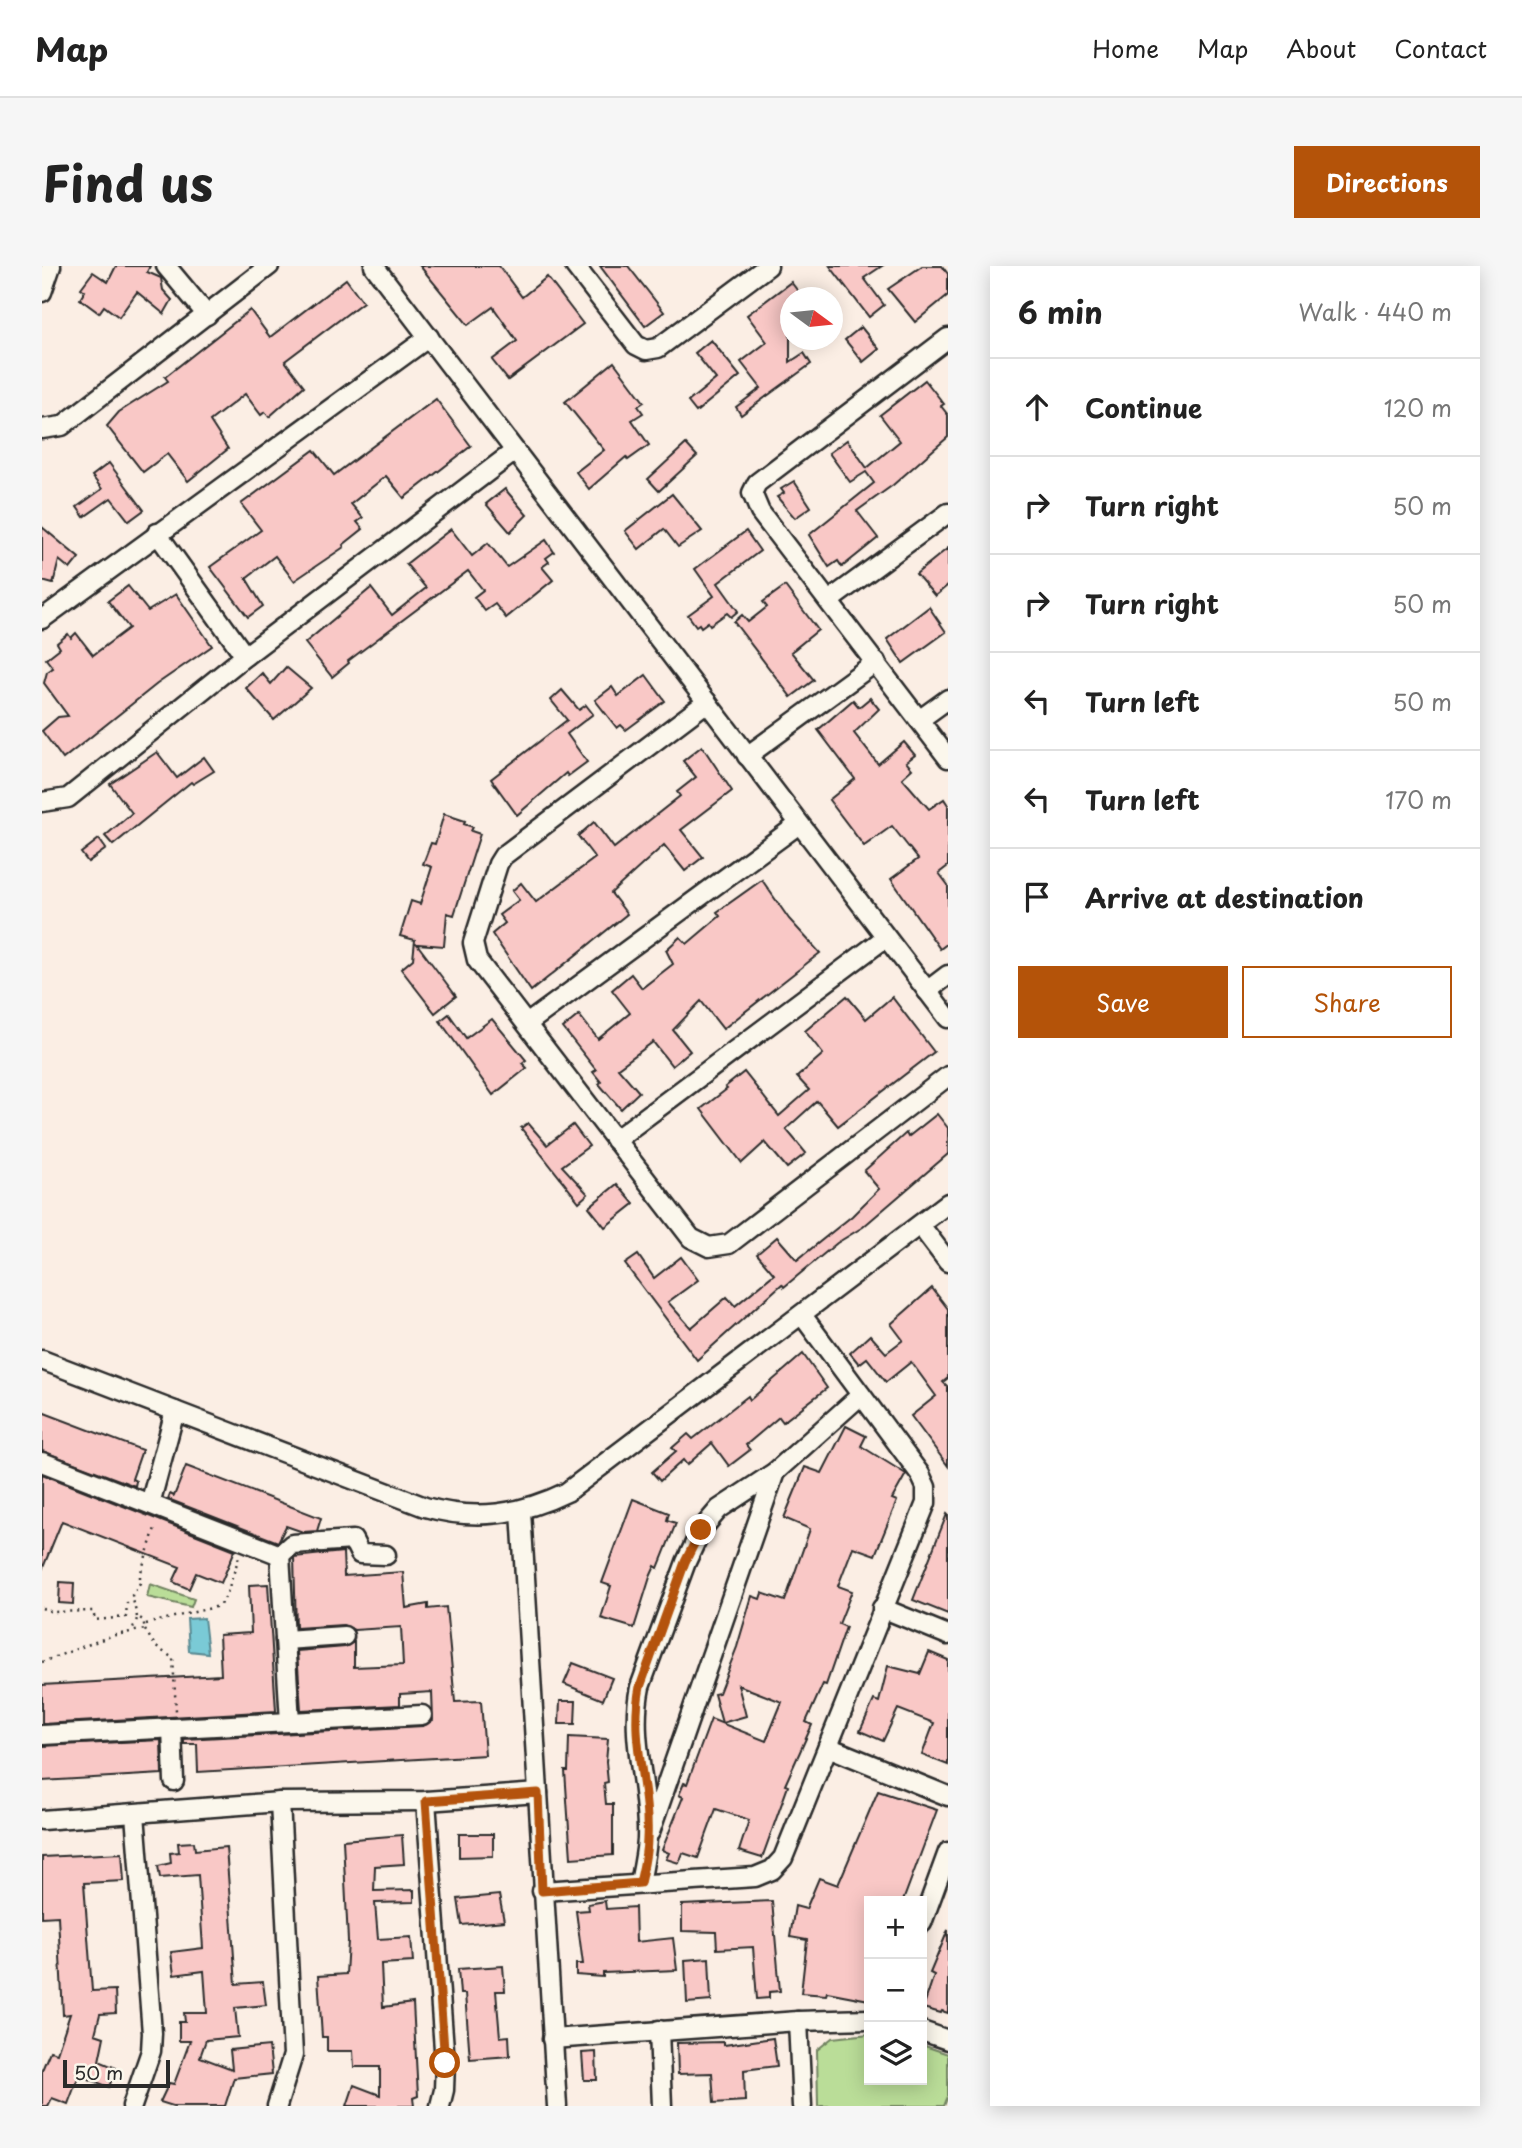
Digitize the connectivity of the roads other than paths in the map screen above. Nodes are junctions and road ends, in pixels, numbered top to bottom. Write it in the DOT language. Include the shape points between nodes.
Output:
graph roads {
  1 [pos="51,266"];
  2 [pos="166,266"];
  3 [pos="269,266"];
  4 [pos="374,266"];
  5 [pos="575,266"];
  6 [pos="768,266"];
  7 [pos="42,292"];
  8 [pos="207,315"];
  9 [pos="429,337"];
  10 [pos="948,338"];
  11 [pos="42,429"];
  12 [pos="515,451"];
  13 [pos="948,513"];
  14 [pos="157,533"];
  15 [pos="830,600"];
  16 [pos="42,619"];
  17 [pos="245,656"];
  18 [pos="876,662"];
  19 [pos="948,699"];
  20 [pos="707,702"];
  21 [pos="919,720"];
  22 [pos="747,756"];
  23 [pos="948,758"];
  24 [pos="42,802"];
  25 [pos="799,824"];
  26 [pos="885,938"];
  27 [pos="948,975"];
  28 [pos="927,991"];
  29 [pos="948,1018"];
  30 [pos="528,1023"];
  31 [pos="948,1076"];
  32 [pos="615,1140"];
  33 [pos="948,1203"];
  34 [pos="920,1225"];
  35 [pos="948,1262"];
  36 [pos="802,1315"];
  37 [pos="42,1360"];
  38 [pos="861,1395"];
  39 [pos="175,1411"];
  40 [pos="42,1462"];
  41 [pos="775,1472"];
  42 [pos="156,1506"];
  43 [pos="521,1511"];
  44 [pos="280,1555"];
  45 [pos="386,1555"];
  46 [pos="881,1608"];
  47 [pos="948,1635"];
  48 [pos="344,1636"];
  49 [pos="285,1640"];
  50 [pos="422,1715"];
  51 [pos="290,1722"];
  52 [pos="175,1728"];
  53 [pos="42,1735"];
  54 [pos="828,1747"];
  55 [pos="174,1781"];
  56 [pos="538,1793"];
  57 [pos="948,1796"];
  58 [pos="426,1801"];
  59 [pos="280,1802"];
  60 [pos="135,1814"];
  61 [pos="42,1820"];
  62 [pos="647,1838"];
  63 [pos="948,1852"];
  64 [pos="640,1883"];
  65 [pos="542,1891"];
  66 [pos="927,1909"];
  67 [pos="864,2019"];
  68 [pos="798,2021"];
  69 [pos="659,2030"];
  70 [pos="927,2033"];
  71 [pos="552,2039"];
  72 [pos="948,2040"];
  73 [pos="132,2106"];
  74 [pos="277,2106"];
  75 [pos="440,2106"];
  76 [pos="557,2106"];
  77 [pos="662,2106"];
  78 [pos="802,2106"];
  1 -- 7 [label="street"];
  2 -- 8 [label="street"];
  3 -- 8 [label="street"];
  4 -- 9 [label="street"];
  5 -- 6 [label="street" via="636,345 646,350 658,348"];
  8 -- 11 [label="street" via="62,426"];
  9 -- 12 [label="street"];
  9 -- 14 [label="street"];
  10 -- 15 [label="street" via="757,483 752,493 760,512"];
  12 -- 17 [label="street"];
  12 -- 20 [label="street"];
  13 -- 15 [label="street"];
  14 -- 16 [label="street"];
  14 -- 17 [label="street"];
  15 -- 18 [label="street"];
  17 -- 24 [label="street" via="68,797"];
  18 -- 21 [label="street"];
  18 -- 22 [label="street"];
  19 -- 21 [label="street"];
  20 -- 22 [label="street"];
  20 -- 30 [label="street" via="498,864 474,951"];
  21 -- 23 [label="street"];
  22 -- 25 [label="street"];
  25 -- 26 [label="street"];
  25 -- 30 [label="street"];
  26 -- 28 [label="street"];
  26 -- 32 [label="street"];
  27 -- 28 [label="street"];
  28 -- 29 [label="street"];
  30 -- 32 [label="street"];
  31 -- 32 [label="street" via="729,1244 709,1247 691,1238"];
  33 -- 34 [label="street"];
  34 -- 35 [label="street"];
  34 -- 36 [label="street"];
  36 -- 38 [label="street"];
  36 -- 43 [label="street" via="567,1492"];
  37 -- 39 [label="street"];
  38 -- 41 [label="street"];
  38 -- 46 [label="street" via="926,1487 926,1503"];
  39 -- 42 [label="street"];
  39 -- 43 [label="street" via="425,1507 487,1516"];
  40 -- 42 [label="street"];
  41 -- 62 [label="street"];
  41 -- 62 [label="street" via="719,1509 701,1530 640,1687 635,1731"];
  42 -- 44 [label="street"];
  43 -- 56 [label="street"];
  44 -- 45 [label="street" via="292,1544 353,1540 360,1554"];
  44 -- 49 [label="street"];
  46 -- 47 [label="street"];
  46 -- 54 [label="street"];
  48 -- 49 [label="street"];
  49 -- 51 [label="street"];
  50 -- 51 [label="street"];
  51 -- 52 [label="street"];
  52 -- 53 [label="street"];
  52 -- 55 [label="street"];
  54 -- 57 [label="street"];
  54 -- 64 [label="street" via="783,1858 772,1870 755,1877"];
  56 -- 58 [label="street"];
  56 -- 65 [label="street"];
  58 -- 59 [label="street"];
  58 -- 75 [label="street" via="445,2063"];
  59 -- 60 [label="street"];
  59 -- 74 [label="street" via="293,2055"];
  60 -- 61 [label="street"];
  60 -- 73 [label="street" via="152,2033 151,2051"];
  62 -- 64 [label="street"];
  63 -- 66 [label="street"];
  64 -- 65 [label="street"];
  65 -- 71 [label="street"];
  67 -- 68 [label="street"];
  68 -- 69 [label="street"];
  68 -- 78 [label="street"];
  69 -- 71 [label="street"];
  69 -- 77 [label="street"];
  70 -- 72 [label="street"];
  71 -- 76 [label="street"];
}
